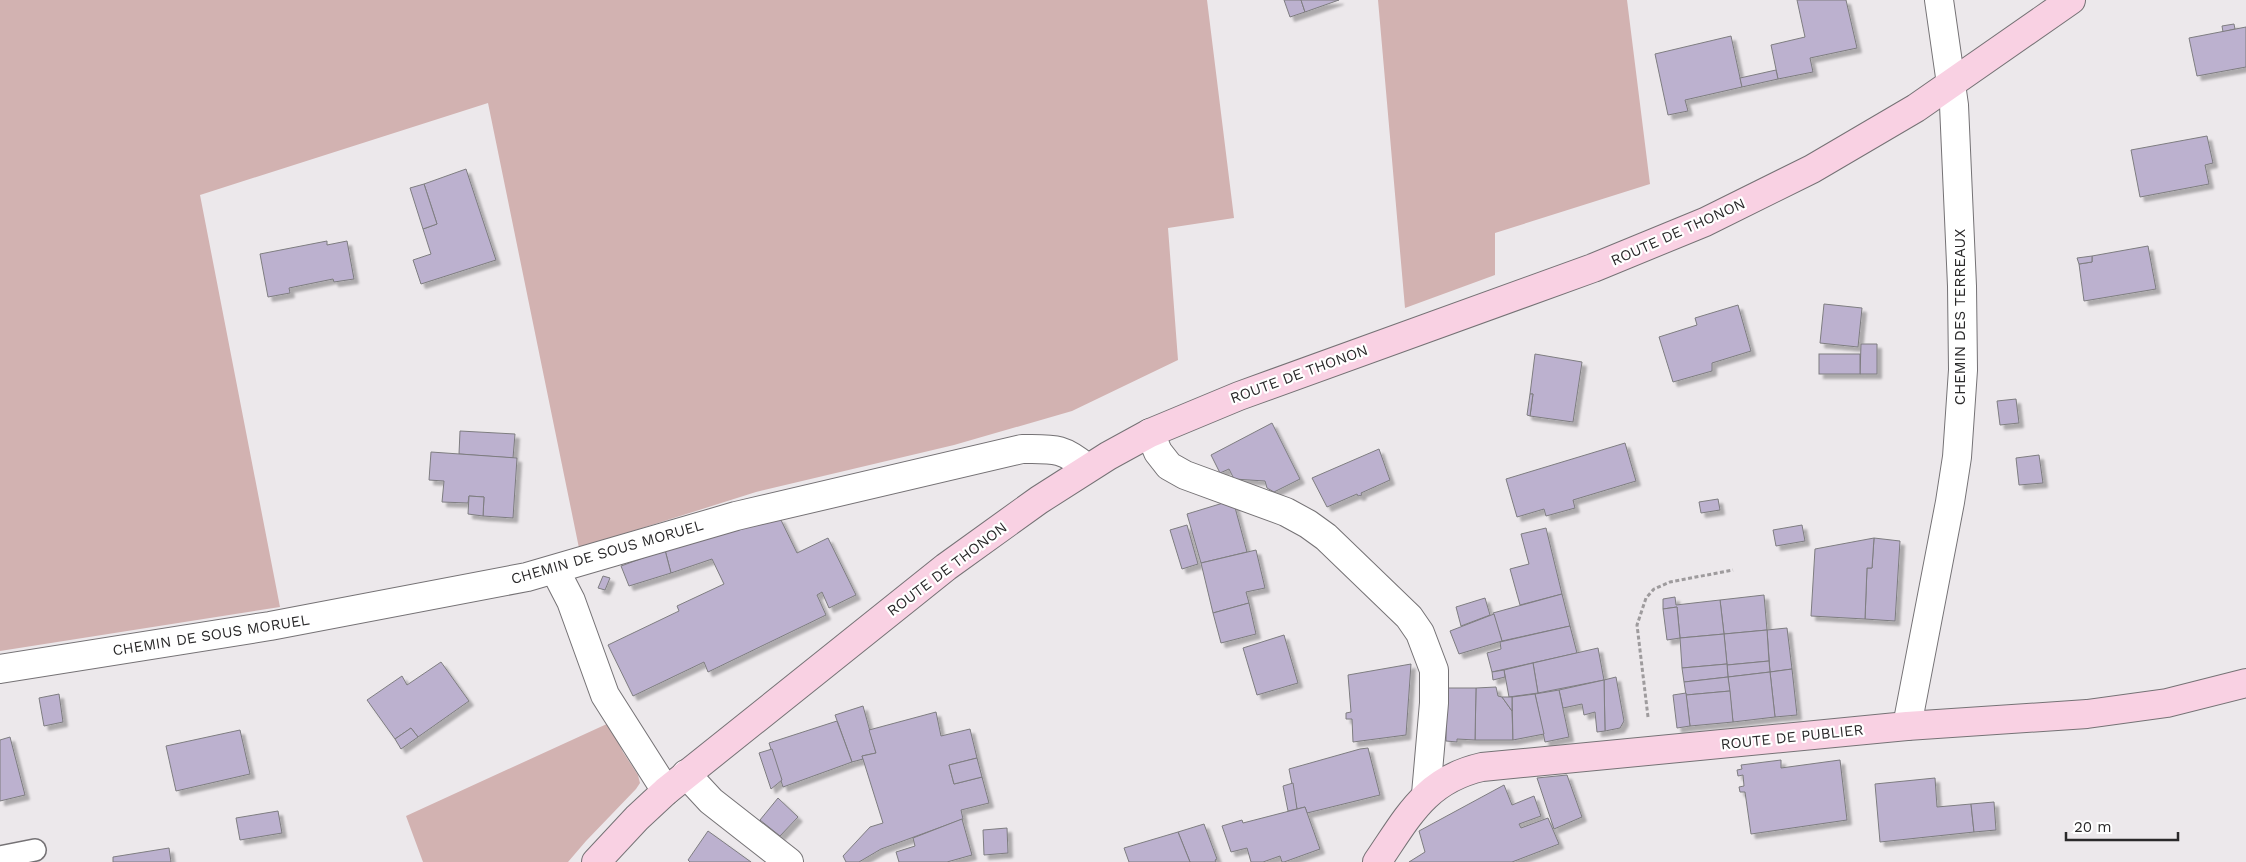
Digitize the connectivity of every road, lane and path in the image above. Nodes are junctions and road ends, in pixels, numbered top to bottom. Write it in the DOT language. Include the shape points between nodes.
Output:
graph roads {
  1 [pos="1939,0"];
  2 [pos="2072,0"];
  3 [pos="1951,85"];
  4 [pos="1150,433"];
  5 [pos="1087,468"];
  6 [pos="555,570"];
  7 [pos="1733,570"];
  8 [pos="0,669"];
  9 [pos="2246,683"];
  10 [pos="1907,726"];
  11 [pos="1652,751"];
  12 [pos="686,774"];
  13 [pos="666,791"];
  14 [pos="1426,794"];
  15 [pos="35,850"];
  16 [pos="0,857"];
  17 [pos="596,862"];
  18 [pos="789,862"];
  19 [pos="1376,862"];
  1 -- 3 [label="street, CHEMIN DES TERREAUX"];
  2 -- 3 [label="street, ROUTE DE THONON"];
  3 -- 4 [label="street, ROUTE DE THONON" via="1812,169 1705,222 1593,268 1239,396"];
  3 -- 10 [label="street, CHEMIN DES TERREAUX" via="1958,165 1963,304 1961,418 1950,502"];
  4 -- 5 [label="street, ROUTE DE THONON"];
  4 -- 14 [label="street" via="1158,452 1169,466 1185,475 1286,512 1308,524 1326,537 1409,617 1420,633 1434,670"];
  5 -- 6 [label="street, CHEMIN DE SOUS MORUEL" via="1071,455 1050,449 1022,449 736,516"];
  5 -- 12 [label="street, ROUTE DE THONON" via="946,566"];
  6 -- 8 [label="street, CHEMIN DE SOUS MORUEL" via="270,626"];
  6 -- 13 [label="street" via="571,601 605,695"];
  7 -- 11 [label="path" via="1670,582 1654,589 1646,598 1637,625"];
  9 -- 10 [label="street, ROUTE DE PUBLIER" via="2127,710"];
  10 -- 11 [label="street, ROUTE DE PUBLIER"];
  11 -- 14 [label="street, ROUTE DE PUBLIER" via="1482,767 1461,772"];
  12 -- 13 [label="street, ROUTE DE THONON"];
  12 -- 18 [label="street" via="710,801"];
  13 -- 17 [label="street, ROUTE DE THONON"];
  14 -- 19 [label="street, ROUTE DE PUBLIER"];
  15 -- 16 [label="lane"];
}
